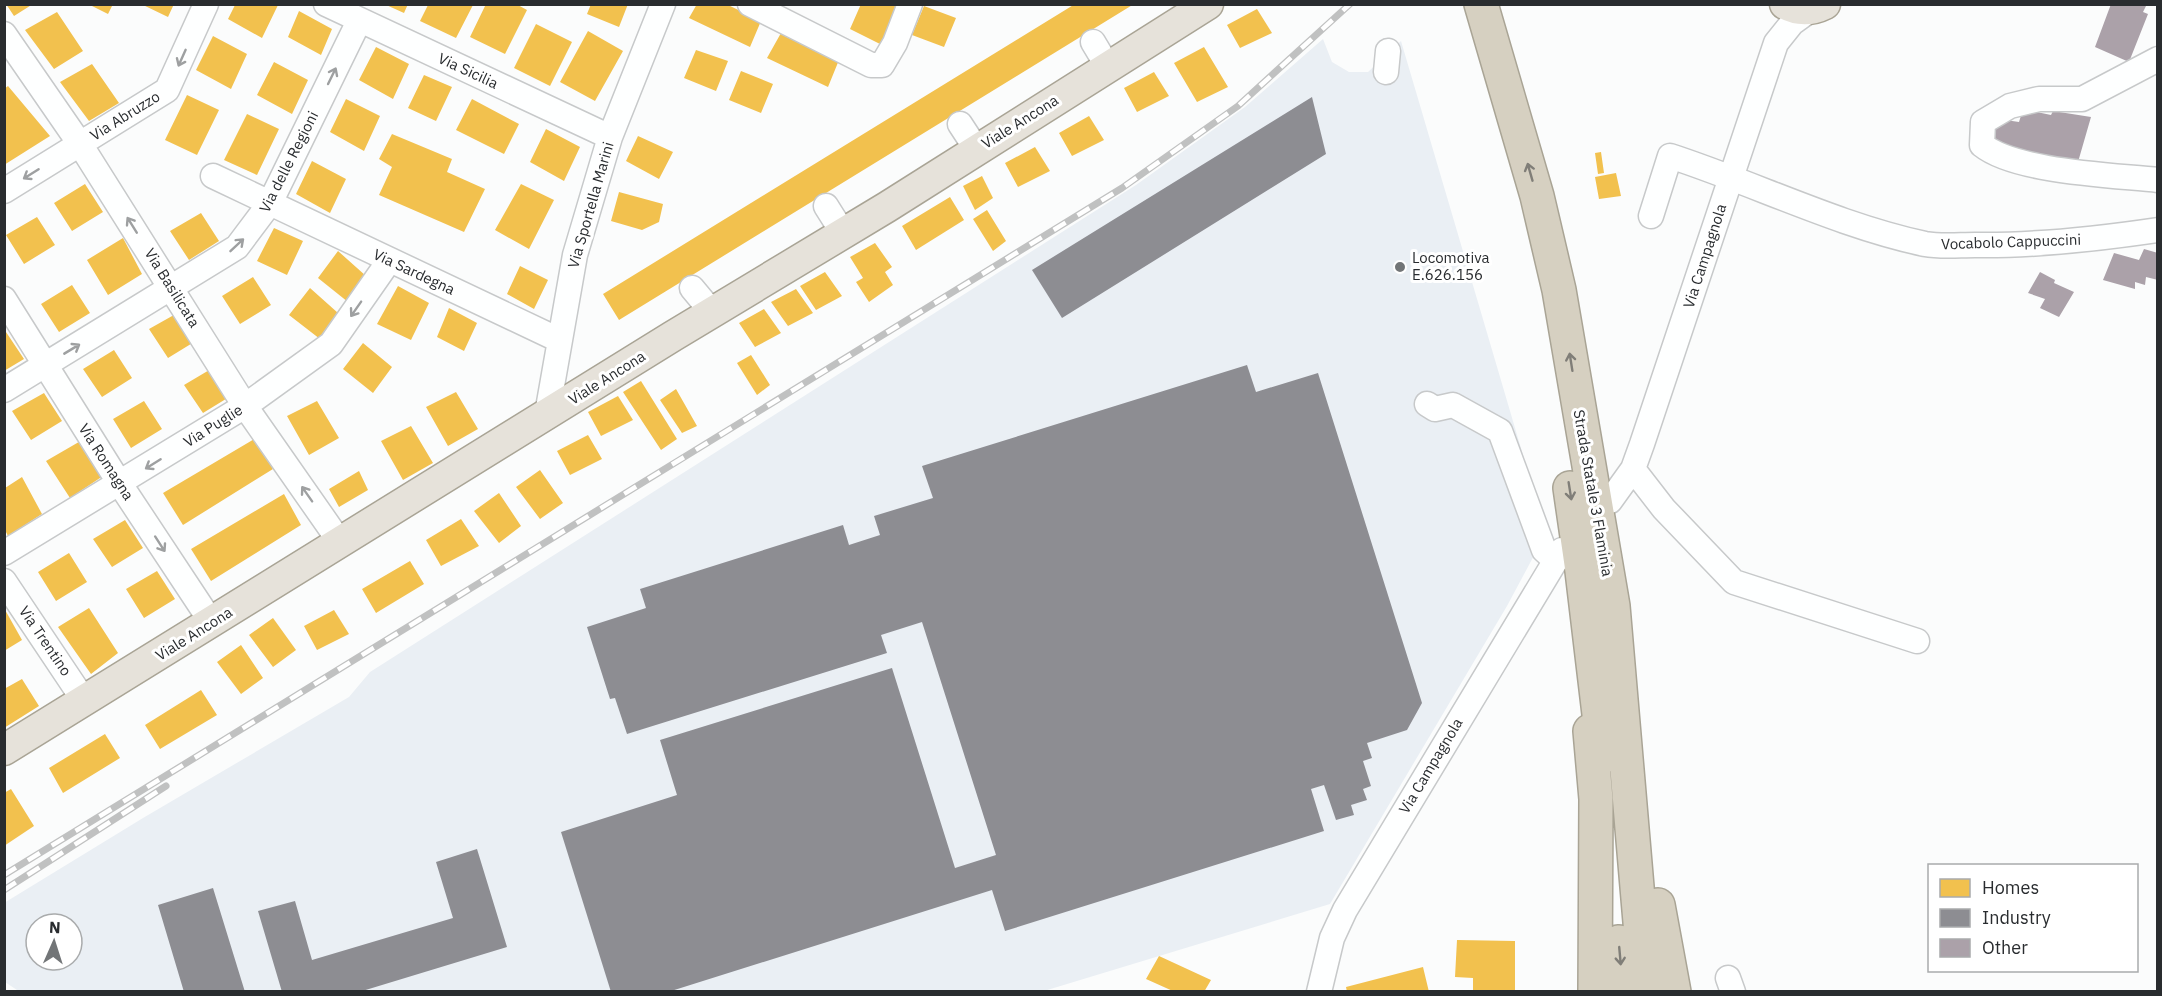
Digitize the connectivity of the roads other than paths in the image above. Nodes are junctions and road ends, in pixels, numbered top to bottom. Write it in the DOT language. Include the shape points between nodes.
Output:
graph roads {
  1 [pos="206,4"];
  2 [pos="326,4"];
  3 [pos="663,4"];
  4 [pos="750,4"];
  5 [pos="910,4"];
  6 [pos="1460,4"];
  7 [pos="1481,4"];
  8 [pos="1772,4"];
  9 [pos="1203,6"];
  10 [pos="1807,6"];
  11 [pos="359,21"];
  12 [pos="4,34"];
  13 [pos="1093,42"];
  14 [pos="1776,43"];
  15 [pos="2157,59"];
  16 [pos="1108,66"];
  17 [pos="960,124"];
  18 [pos="610,137"];
  19 [pos="80,144"];
  20 [pos="977,150"];
  21 [pos="213,176"];
  22 [pos="1732,176"];
  23 [pos="2157,180"];
  24 [pos="4,191"];
  25 [pos="270,203"];
  26 [pos="826,206"];
  27 [pos="1651,216"];
  28 [pos="2157,230"];
  29 [pos="843,233"];
  30 [pos="389,261"];
  31 [pos="692,288"];
  32 [pos="173,289"];
  33 [pos="4,299"];
  34 [pos="712,312"];
  35 [pos="559,340"];
  36 [pos="45,365"];
  37 [pos="4,390"];
  38 [pos="1427,404"];
  39 [pos="245,406"];
  40 [pos="547,414"];
  41 [pos="1633,469"];
  42 [pos="120,484"];
  43 [pos="1610,501"];
  44 [pos="340,542"];
  45 [pos="4,554"];
  46 [pos="4,581"];
  47 [pos="1613,606"];
  48 [pos="212,622"];
  49 [pos="1590,636"];
  50 [pos="1917,641"];
  51 [pos="85,702"];
  52 [pos="4,750"];
  53 [pos="1319,992"];
  54 [pos="1595,992"];
  55 [pos="1623,992"];
  56 [pos="1646,992"];
  57 [pos="1674,992"];
  1 -- 19 [label="street, Via Abruzzo, one-way" via="167,90"];
  2 -- 11 [label="street, Via Sicilia"];
  3 -- 18 [label="street, Via Sportella Marini"];
  4 -- 5 [label="street" via="871,65 882,65 895,44"];
  6 -- 49 [label="highway, Strada Statale 3 Flaminia, one-way" via="1540,307"];
  47 -- 7 [label="highway, Strada Statale 3 Flaminia, one-way" via="1559,290 1537,196"];
  8 -- 14 [label="street, Via Campagnola"];
  9 -- 16 [label="main road, Viale Ancona"];
  10 -- 14 [label="street, Via Campagnola"];
  11 -- 18 [label="street, Via Sicilia"];
  25 -- 11 [label="street, Via delle Regioni, one-way"];
  12 -- 19 [label="street, Via Basilicata"];
  13 -- 16 [label="street"];
  14 -- 22 [label="street, Via Campagnola"];
  15 -- 23 [label="street" via="2082,99 2039,99 2010,106 1983,122 1982,145 1993,154 2054,168"];
  16 -- 20 [label="main road, Viale Ancona"];
  17 -- 20 [label="street"];
  18 -- 35 [label="street, Via Sportella Marini" via="575,255"];
  19 -- 24 [label="street, Via Abruzzo, one-way"];
  32 -- 19 [label="street, Via Basilicata, one-way"];
  20 -- 29 [label="main road, Viale Ancona"];
  21 -- 25 [label="street, Via Sardegna"];
  22 -- 27 [label="street, Vocabolo Cappuccini" via="1670,156"];
  22 -- 28 [label="street, Vocabolo Cappuccini" via="1850,224 1928,244 2086,241"];
  22 -- 41 [label="street, Via Campagnola"];
  25 -- 30 [label="street, Via Sardegna"];
  32 -- 25 [label="street, Via delle Regioni, one-way" via="237,247"];
  26 -- 29 [label="street"];
  29 -- 34 [label="main road, Viale Ancona"];
  30 -- 35 [label="street, Via Sardegna"];
  30 -- 39 [label="street, Via Puglie, one-way" via="332,344"];
  31 -- 34 [label="street"];
  36 -- 32 [label="street, Via delle Regioni, one-way"];
  32 -- 39 [label="street, Via Basilicata"];
  33 -- 36 [label="street, Via Romagna"];
  34 -- 40 [label="main road, Viale Ancona"];
  35 -- 40 [label="street, Via Sportella Marini"];
  36 -- 37 [label="street, Via delle Regioni"];
  36 -- 42 [label="street, Via Romagna"];
  38 -- 53 [label="street, Via Campagnola" via="1435,409 1453,405 1500,431 1544,550 1558,555 1345,910 1332,938"];
  39 -- 42 [label="street, Via Puglie, one-way"];
  44 -- 39 [label="street, Via Basilicata, one-way"];
  40 -- 44 [label="main road, Viale Ancona"];
  41 -- 43 [label="street, Via Campagnola"];
  41 -- 50 [label="street" via="1664,509 1734,582"];
  42 -- 45 [label="street, Via Puglie"];
  42 -- 48 [label="street, Via Romagna, one-way"];
  44 -- 48 [label="main road, Viale Ancona"];
  46 -- 51 [label="street, Via Trentino"];
  47 -- 56 [label="highway, Strada Statale 3 Flaminia"];
  47 -- 57 [label="highway" via="1633,696 1649,857"];
  48 -- 51 [label="main road, Viale Ancona"];
  49 -- 54 [label="highway" via="1588,703 1596,799"];
  49 -- 55 [label="highway, Strada Statale 3 Flaminia, one-way"];
  51 -- 52 [label="main road, Viale Ancona"];
}
